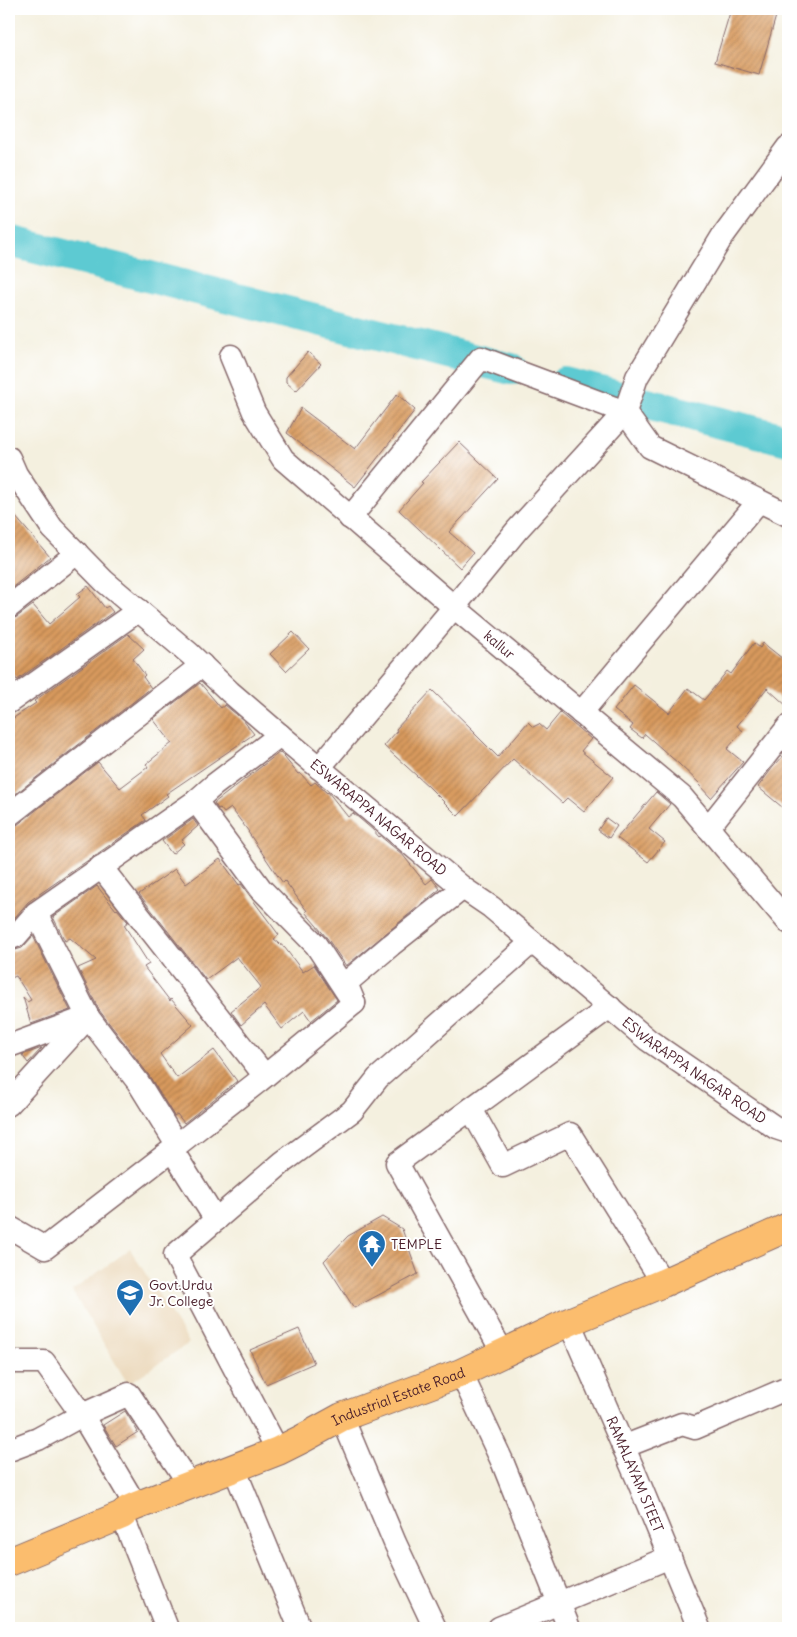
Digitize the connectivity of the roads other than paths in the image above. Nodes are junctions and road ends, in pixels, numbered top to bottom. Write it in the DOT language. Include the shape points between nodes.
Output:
graph roads {
  1 [pos="788,147"];
  2 [pos="231,356"];
  3 [pos="625,412"];
  4 [pos="11,471"];
  5 [pos="759,501"];
  6 [pos="788,515"];
  7 [pos="350,518"];
  8 [pos="77,553"];
  9 [pos="9,607"];
  10 [pos="454,607"];
  11 [pos="139,610"];
  12 [pos="202,665"];
  13 [pos="9,702"];
  14 [pos="582,713"];
  15 [pos="788,727"];
  16 [pos="280,735"];
  17 [pos="319,768"];
  18 [pos="196,801"];
  19 [pos="9,815"];
  20 [pos="708,828"];
  21 [pos="101,867"];
  22 [pos="463,888"];
  23 [pos="36,914"];
  24 [pos="788,922"];
  25 [pos="9,939"];
  26 [pos="532,942"];
  27 [pos="354,1003"];
  28 [pos="610,1007"];
  29 [pos="88,1017"];
  30 [pos="9,1046"];
  31 [pos="265,1076"];
  32 [pos="9,1104"];
  33 [pos="471,1109"];
  34 [pos="788,1132"];
  35 [pos="175,1147"];
  36 [pos="216,1220"];
  37 [pos="788,1227"];
  38 [pos="9,1228"];
  39 [pos="663,1283"];
  40 [pos="569,1322"];
  41 [pos="503,1353"];
  42 [pos="9,1362"];
  43 [pos="461,1373"];
  44 [pos="788,1388"];
  45 [pos="82,1415"];
  46 [pos="342,1416"];
  47 [pos="623,1447"];
  48 [pos="9,1450"];
  49 [pos="278,1451"];
  50 [pos="234,1468"];
  51 [pos="190,1485"];
  52 [pos="129,1510"];
  53 [pos="670,1557"];
  54 [pos="9,1562"];
  55 [pos="559,1603"];
  56 [pos="167,1628"];
  57 [pos="300,1628"];
  58 [pos="435,1628"];
  59 [pos="499,1628"];
  60 [pos="569,1628"];
  61 [pos="699,1628"];
  1 -- 3 [label="street" via="722,236 637,377"];
  2 -- 7 [label="street, kallur" via="254,412 283,459"];
  3 -- 5 [label="street" via="650,446"];
  3 -- 7 [label="street" via="481,358"];
  3 -- 10 [label="street" via="517,530"];
  4 -- 8 [label="street, ESWARAPPA NAGAR ROAD" via="52,528"];
  5 -- 6 [label="street"];
  5 -- 14 [label="street"];
  7 -- 10 [label="street, kallur"];
  8 -- 9 [label="street"];
  8 -- 11 [label="street, ESWARAPPA NAGAR ROAD"];
  10 -- 14 [label="street, kallur"];
  10 -- 17 [label="street"];
  11 -- 12 [label="street, ESWARAPPA NAGAR ROAD"];
  11 -- 13 [label="street"];
  12 -- 16 [label="street, ESWARAPPA NAGAR ROAD"];
  12 -- 19 [label="street"];
  14 -- 20 [label="street, kallur" via="682,797"];
  15 -- 20 [label="street"];
  16 -- 17 [label="street, ESWARAPPA NAGAR ROAD"];
  16 -- 18 [label="street"];
  17 -- 22 [label="street, ESWARAPPA NAGAR ROAD"];
  18 -- 21 [label="street"];
  18 -- 27 [label="street" via="262,889 316,945"];
  20 -- 24 [label="street, kallur"];
  21 -- 23 [label="street"];
  21 -- 31 [label="street"];
  22 -- 26 [label="street, ESWARAPPA NAGAR ROAD"];
  22 -- 27 [label="street" via="346,983"];
  23 -- 25 [label="street" via="16,936"];
  23 -- 29 [label="street"];
  26 -- 28 [label="street, ESWARAPPA NAGAR ROAD"];
  26 -- 36 [label="street" via="378,1078 352,1110 283,1162"];
  27 -- 31 [label="street"];
  28 -- 33 [label="street"];
  28 -- 34 [label="street, ESWARAPPA NAGAR ROAD" via="679,1062 776,1128"];
  29 -- 30 [label="street"];
  29 -- 32 [label="street"];
  29 -- 35 [label="street" via="138,1082"];
  31 -- 35 [label="street"];
  33 -- 39 [label="street" via="503,1166 570,1134"];
  33 -- 41 [label="street" via="398,1163"];
  35 -- 36 [label="street"];
  35 -- 38 [label="street" via="45,1248"];
  36 -- 49 [label="street" via="175,1255"];
  37 -- 39 [label="main road, Industrial Estate Road"];
  39 -- 40 [label="main road, Industrial Estate Road"];
  40 -- 41 [label="main road, Industrial Estate Road"];
  40 -- 47 [label="street, RAMALAYAM STEET"];
  41 -- 43 [label="main road, Industrial Estate Road"];
  42 -- 45 [label="street" via="44,1362"];
  43 -- 46 [label="main road, Industrial Estate Road"];
  43 -- 55 [label="street" via="502,1461"];
  44 -- 47 [label="street" via="694,1428 682,1424"];
  45 -- 48 [label="street" via="38,1439"];
  45 -- 51 [label="street" via="129,1394"];
  45 -- 52 [label="street"];
  46 -- 49 [label="main road, Industrial Estate Road"];
  46 -- 58 [label="street"];
  47 -- 53 [label="street, RAMALAYAM STEET"];
  49 -- 50 [label="main road, Industrial Estate Road"];
  50 -- 51 [label="main road, Industrial Estate Road"];
  50 -- 57 [label="street"];
  51 -- 52 [label="main road, Industrial Estate Road"];
  52 -- 54 [label="main road, Industrial Estate Road"];
  52 -- 56 [label="street"];
  53 -- 55 [label="street"];
  53 -- 61 [label="street, RAMALAYAM STEET"];
  55 -- 59 [label="street"];
  55 -- 60 [label="street"];
}
